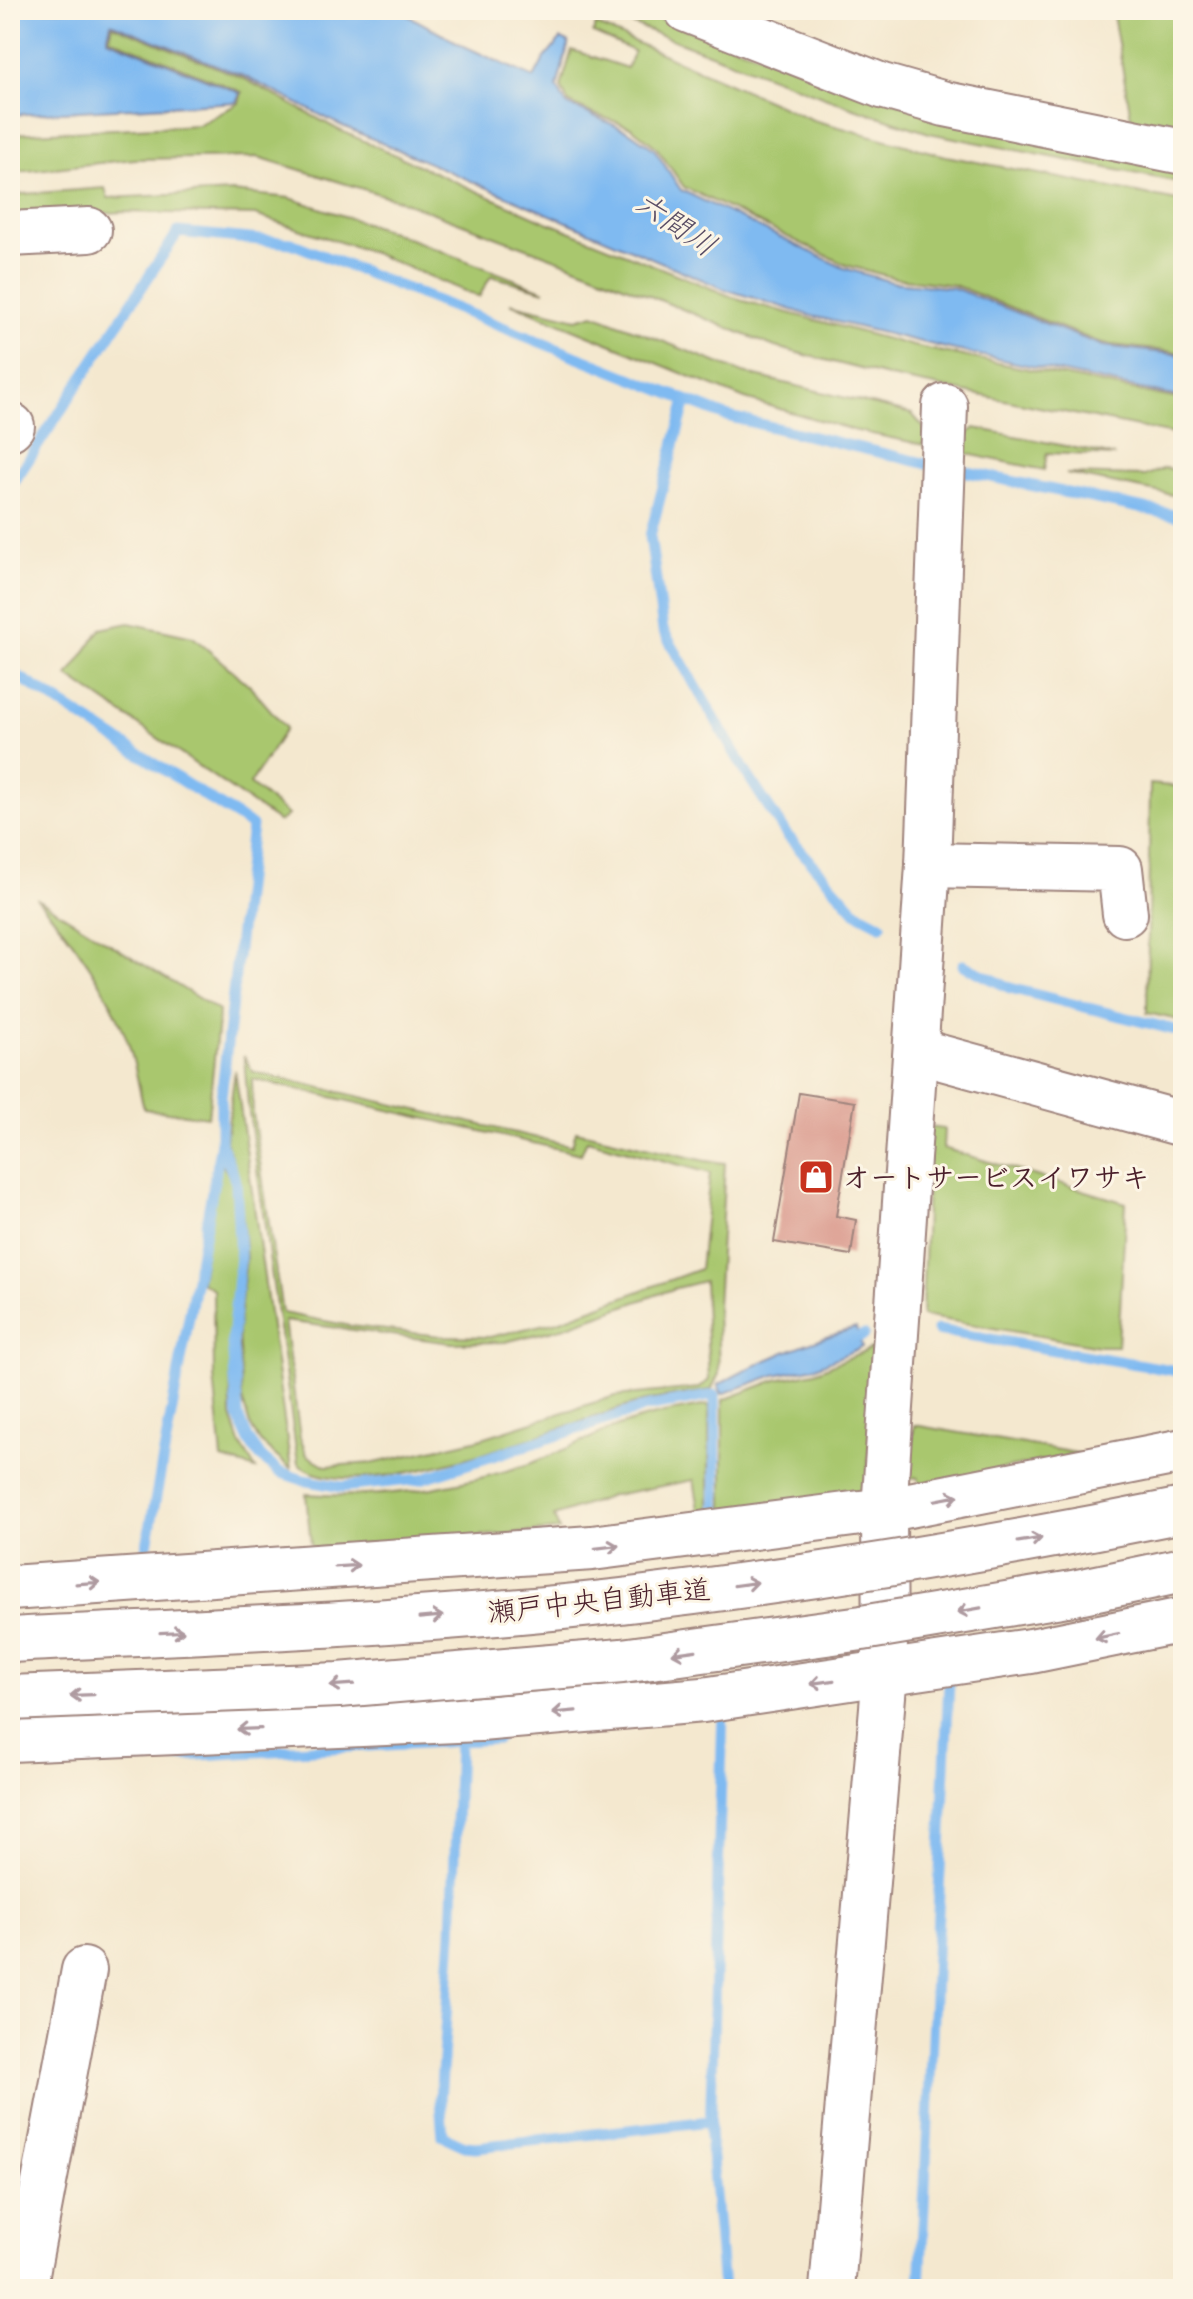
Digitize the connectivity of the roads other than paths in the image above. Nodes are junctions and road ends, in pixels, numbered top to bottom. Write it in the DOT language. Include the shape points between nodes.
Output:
graph roads {
  1 [pos="687,10"];
  2 [pos="1183,152"];
  3 [pos="89,230"];
  4 [pos="10,234"];
  5 [pos="944,425"];
  6 [pos="928,865"];
  7 [pos="1125,914"];
  8 [pos="917,1051"];
  9 [pos="1183,1124"];
  10 [pos="1183,1451"];
  11 [pos="884,1510"];
  12 [pos="1183,1510"];
  13 [pos="1183,1570"];
  14 [pos="10,1588"];
  15 [pos="1183,1620"];
  16 [pos="10,1640"];
  17 [pos="885,1673"];
  18 [pos="10,1698"];
  19 [pos="10,1739"];
  20 [pos="84,1970"];
  21 [pos="27,2289"];
  22 [pos="832,2289"];
  1 -- 2 [label="main road" via="882,86 945,104"];
  3 -- 4 [label="main road"];
  5 -- 6 [label="main road"];
  6 -- 7 [label="main road" via="1120,869"];
  6 -- 8 [label="main road"];
  8 -- 9 [label="main road"];
  8 -- 11 [label="main road"];
  11 -- 10 [label="main road, one-way"];
  14 -- 11 [label="main road, one-way" via="592,1548"];
  11 -- 17 [label="main road"];
  16 -- 12 [label="main road, 瀬戸中央自動車道, one-way, bridge" via="339,1625 619,1601 867,1567"];
  13 -- 18 [label="main road, one-way, bridge" via="862,1628 622,1661 339,1685"];
  15 -- 17 [label="main road, one-way"];
  17 -- 19 [label="main road, one-way" via="703,1700 480,1719"];
  17 -- 22 [label="main road"];
  20 -- 21 [label="main road"];
}
